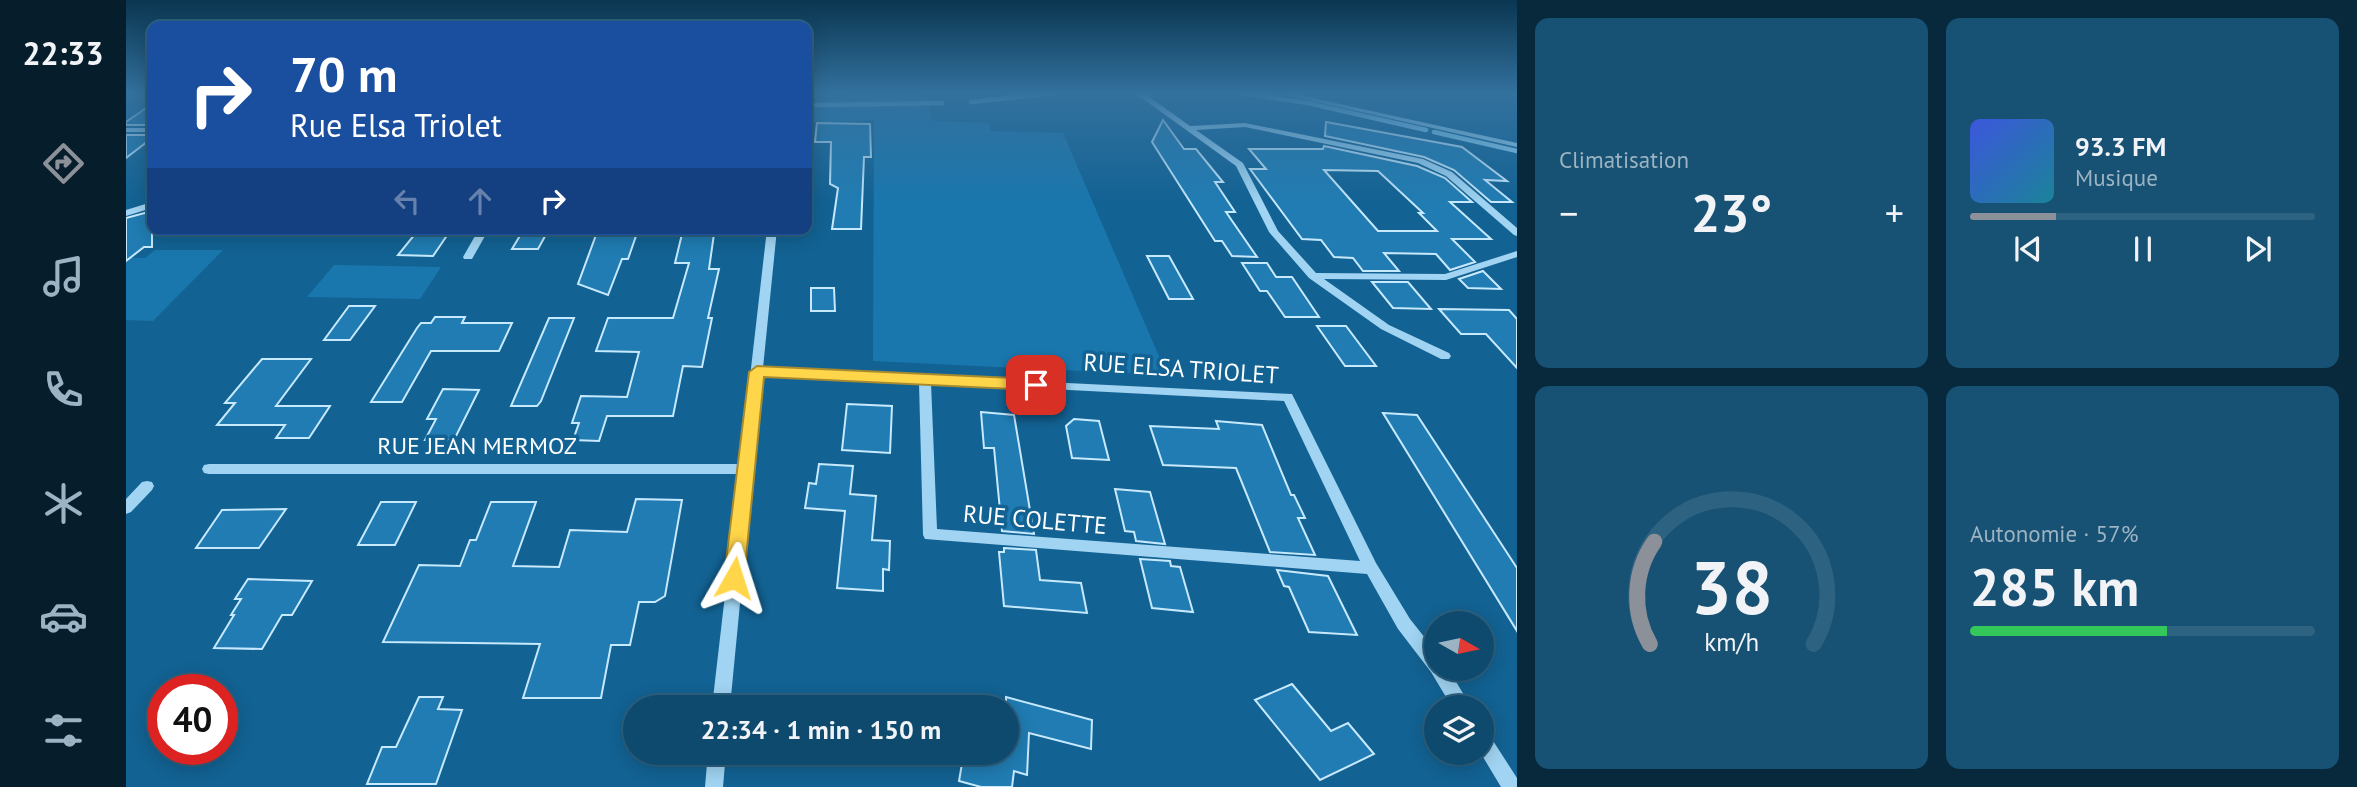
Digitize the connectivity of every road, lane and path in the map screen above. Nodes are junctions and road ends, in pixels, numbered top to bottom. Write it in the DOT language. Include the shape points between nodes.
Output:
graph roads {
  1 [pos="126,130"];
  2 [pos="147,130"];
  3 [pos="1190,130"];
  4 [pos="1269,130"];
  5 [pos="1448,130"];
  6 [pos="1517,145"];
  7 [pos="126,203"];
  8 [pos="147,205"];
  9 [pos="147,207"];
  10 [pos="126,213"];
  11 [pos="1517,233"];
  12 [pos="481,235"];
  13 [pos="771,235"];
  14 [pos="1517,254"];
  15 [pos="468,257"];
  16 [pos="1313,276"];
  17 [pos="1445,356"];
  18 [pos="757,372"];
  19 [pos="925,379"];
  20 [pos="209,469"];
  21 [pos="745,470"];
  22 [pos="147,486"];
  23 [pos="126,508"];
  24 [pos="1371,569"];
  25 [pos="1424,649"];
  26 [pos="722,695"];
  27 [pos="1494,758"];
  28 [pos="716,765"];
  29 [pos="714,787"];
  30 [pos="1512,787"];
  1 -- 2 [label="street"];
  3 -- 16 [label="street" via="1240,165 1274,232"];
  4 -- 11 [label="street" via="1420,160 1449,174"];
  5 -- 6 [label="street"];
  7 -- 8 [label="street"];
  9 -- 10 [label="street"];
  12 -- 15 [label="street"];
  13 -- 18 [label="street"];
  14 -- 16 [label="street" via="1446,277"];
  16 -- 17 [label="street" via="1385,327"];
  18 -- 19 [label="street, RUE ELSA TRIOLET"];
  18 -- 21 [label="street"];
  19 -- 24 [label="street, RUE ELSA TRIOLET" via="1288,397"];
  19 -- 24 [label="street, RUE COLETTE" via="930,535"];
  20 -- 21 [label="street, RUE JEAN MERMOZ"];
  21 -- 26 [label="street"];
  22 -- 23 [label="street"];
  24 -- 25 [label="street, RUE ELSA TRIOLET"];
  27 -- 30 [label="street"];
  28 -- 29 [label="street"];
}
